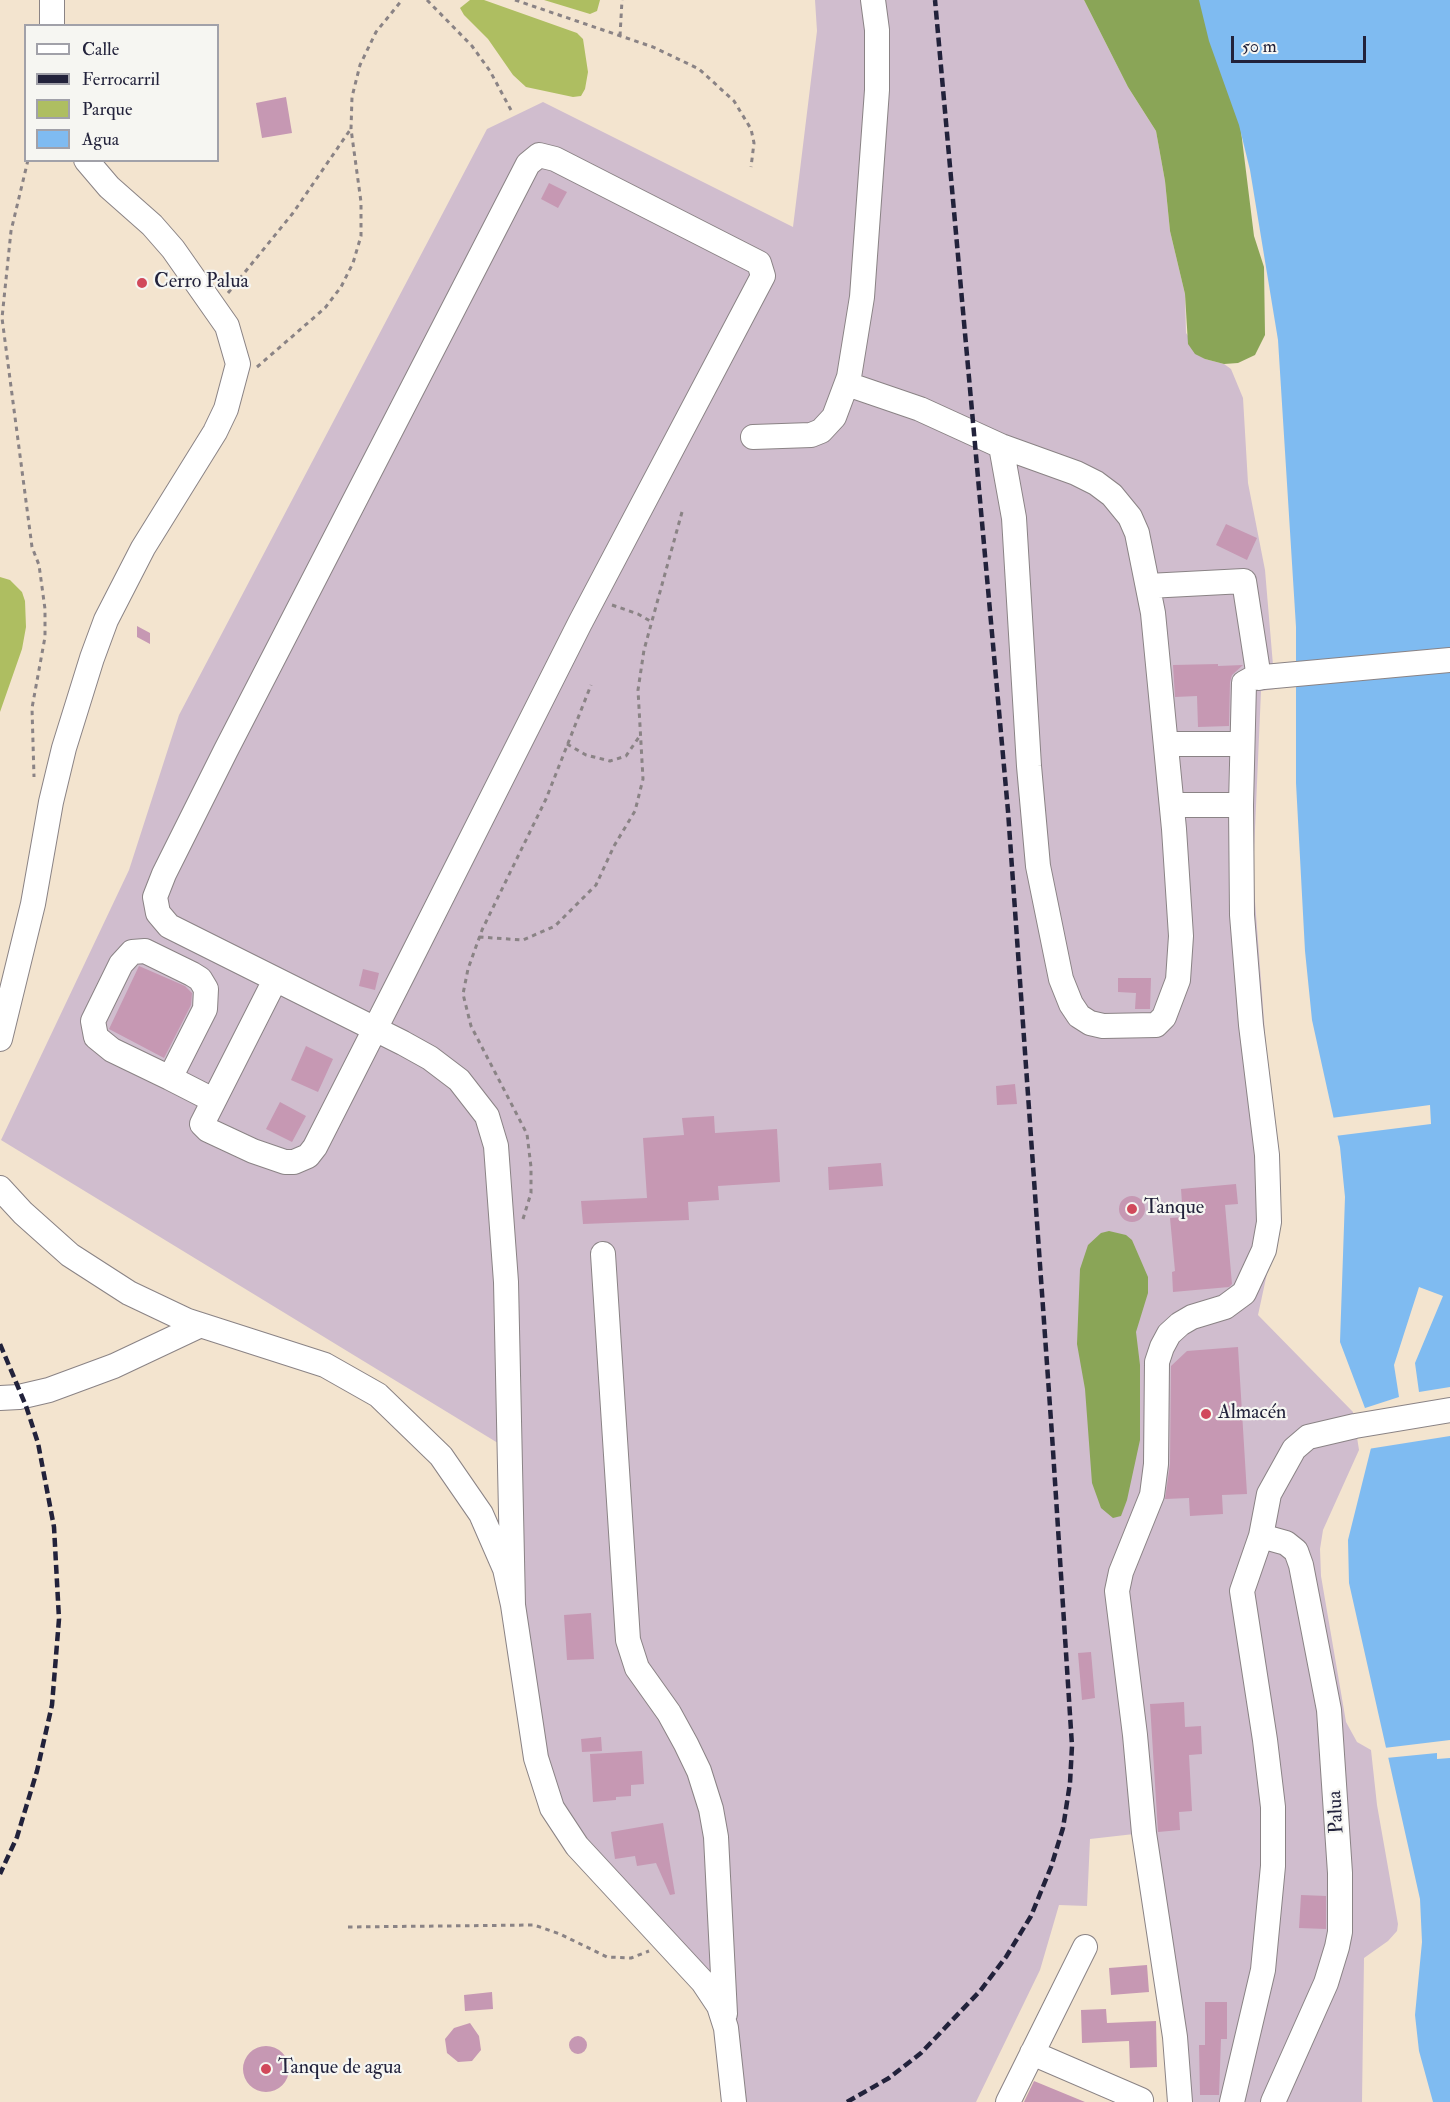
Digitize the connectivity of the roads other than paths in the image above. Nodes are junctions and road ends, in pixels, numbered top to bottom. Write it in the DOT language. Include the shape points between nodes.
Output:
graph roads {
  1 [pos="52,0"];
  2 [pos="873,0"];
  3 [pos="52,24"];
  4 [pos="88,162"];
  5 [pos="847,384"];
  6 [pos="753,437"];
  7 [pos="1000,446"];
  8 [pos="1148,586"];
  9 [pos="1450,660"];
  10 [pos="1259,678"];
  11 [pos="1166,744"];
  12 [pos="1242,744"];
  13 [pos="1172,805"];
  14 [pos="1241,805"];
  15 [pos="275,980"];
  16 [pos="375,1029"];
  17 [pos="0,1039"];
  18 [pos="170,1078"];
  19 [pos="213,1100"];
  20 [pos="0,1188"];
  21 [pos="603,1254"];
  22 [pos="201,1325"];
  23 [pos="0,1398"];
  24 [pos="1450,1410"];
  25 [pos="1261,1536"];
  26 [pos="513,1605"];
  27 [pos="1085,1947"];
  28 [pos="726,2028"];
  29 [pos="1032,2053"];
  30 [pos="1141,2100"];
  31 [pos="734,2102"];
  32 [pos="1008,2102"];
  33 [pos="1180,2102"];
  34 [pos="1232,2102"];
  35 [pos="1273,2102"];
  1 -- 3 [label="street"];
  2 -- 5 [label="street" via="877,90 862,297"];
  4 -- 17 [label="street" via="173,249 233,340 238,364 226,409 199,461 143,548 106,620 92,658 64,748 33,904"];
  5 -- 6 [label="street" via="834,417 821,431 811,435"];
  5 -- 7 [label="street" via="920,409"];
  7 -- 8 [label="street" via="1076,473 1112,495 1137,533"];
  7 -- 13 [label="street" via="1014,518 1038,866 1061,980 1079,1016 1090,1023 1156,1025 1171,1003 1178,980 1181,936"];
  8 -- 10 [label="street" via="1244,581"];
  8 -- 11 [label="street"];
  9 -- 10 [label="street"];
  10 -- 12 [label="street" via="1244,683"];
  11 -- 12 [label="street"];
  11 -- 13 [label="street"];
  12 -- 14 [label="street"];
  13 -- 14 [label="street"];
  14 -- 33 [label="street" via="1243,927 1268,1164 1269,1222 1264,1250 1244,1293 1224,1307 1180,1324 1162,1347 1157,1362 1152,1495 1118,1584 1143,1833 1176,2047"];
  15 -- 16 [label="street"];
  15 -- 16 [label="street" via="169,926 155,906 157,890 528,164 539,155 555,159 759,263 763,270 759,285 592,600"];
  15 -- 19 [label="street"];
  16 -- 19 [label="street" via="315,1147 301,1161 267,1157 203,1127 202,1120"];
  16 -- 26 [label="street" via="430,1058 459,1080 481,1105 493,1130 509,1346"];
  18 -- 18 [label="street" via="205,1009 206,989 192,974 145,951 132,952 121,964 93,1021 93,1031 112,1050"];
  18 -- 19 [label="street"];
  20 -- 22 [label="street" via="70,1255 129,1293"];
  21 -- 28 [label="street" via="628,1640 637,1668 686,1744 711,1809 716,1838"];
  22 -- 23 [label="street" via="114,1366 60,1386"];
  22 -- 26 [label="street" via="326,1365 378,1395 396,1411 441,1456 481,1514 505,1569"];
  24 -- 25 [label="street" via="1308,1437 1286,1461 1269,1494"];
  25 -- 34 [label="street" via="1242,1591 1273,1807 1273,1866 1263,1970"];
  25 -- 35 [label="street, Palua" via="1286,1543 1296,1551 1301,1565 1329,1710 1340,1873 1341,1932 1337,1947 1326,1983"];
  26 -- 28 [label="street" via="536,1758 552,1808 577,1846 703,1982 719,2006"];
  27 -- 29 [label="street"];
  28 -- 31 [label="street"];
  29 -- 30 [label="street"];
  29 -- 32 [label="street"];
}
